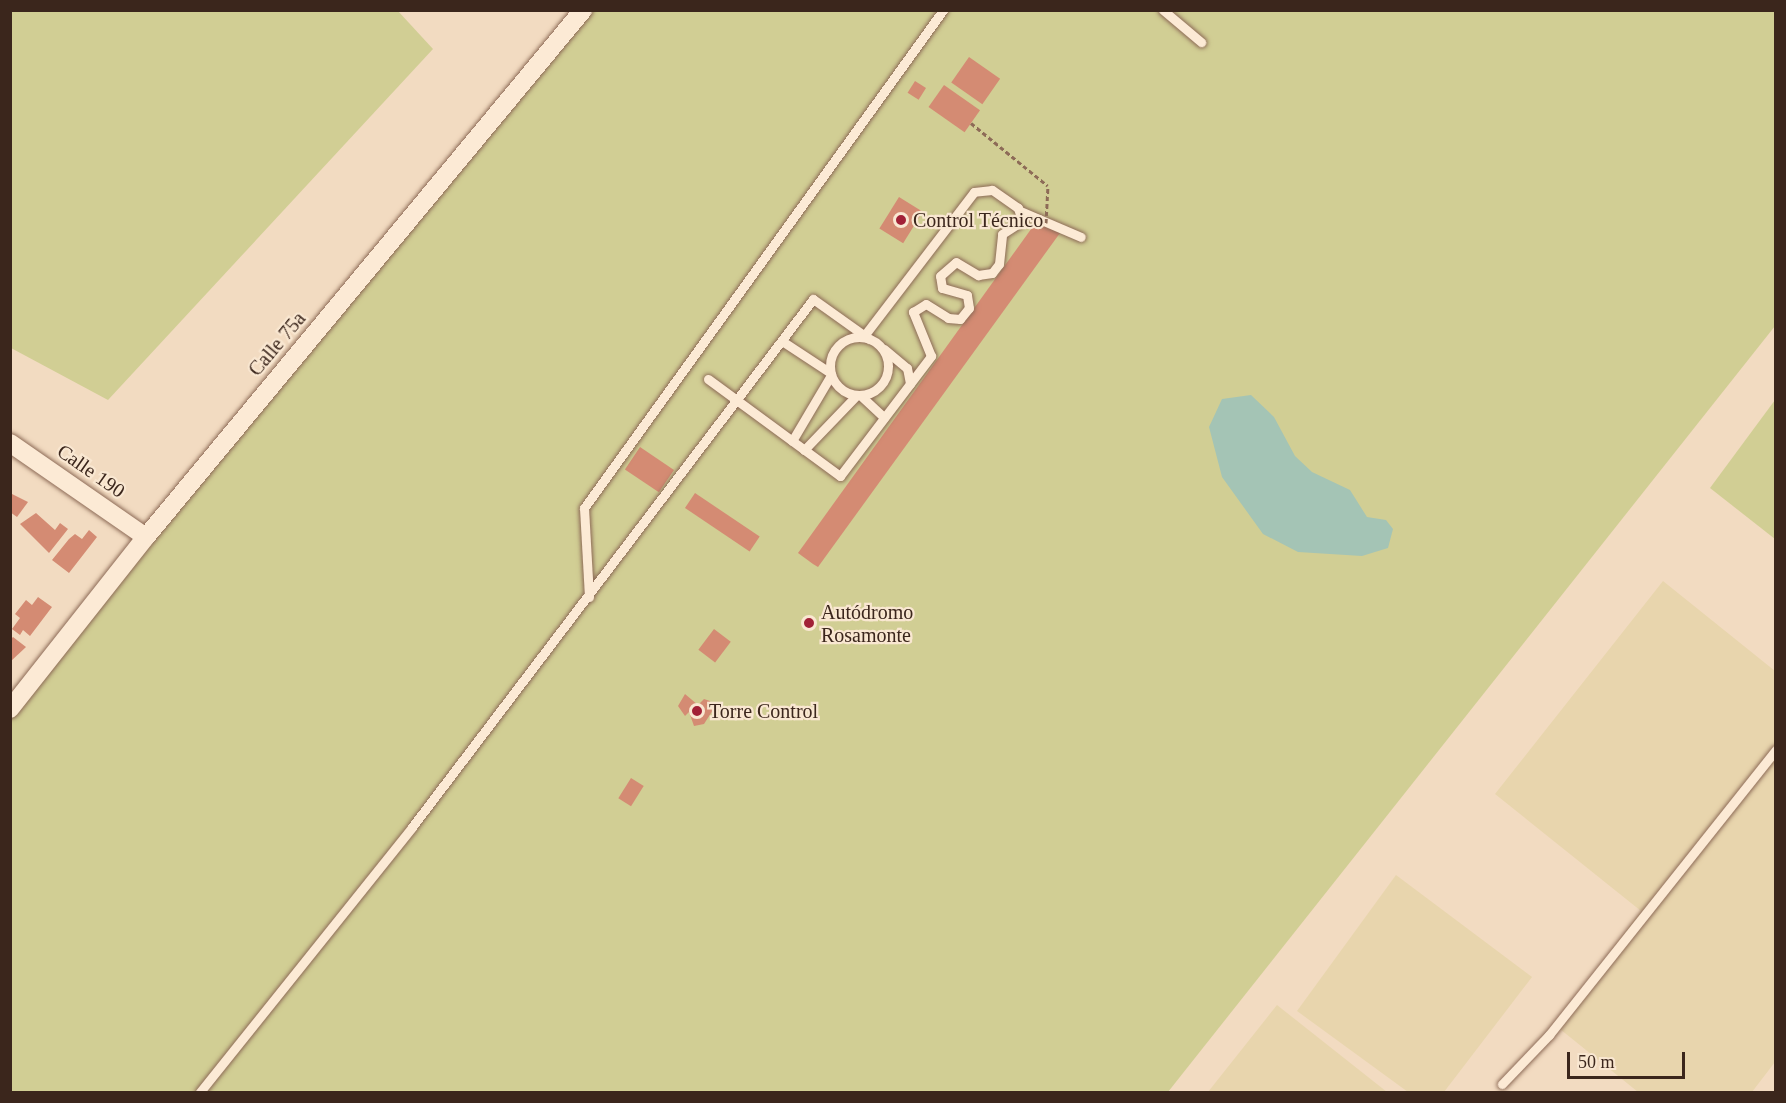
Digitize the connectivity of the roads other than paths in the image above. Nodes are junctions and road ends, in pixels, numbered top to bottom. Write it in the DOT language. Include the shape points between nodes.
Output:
graph roads {
  1 [pos="583,10"];
  2 [pos="943,10"];
  3 [pos="1163,10"];
  4 [pos="1201,42"];
  5 [pos="1020,211"];
  6 [pos="1081,237"];
  7 [pos="866,337"];
  8 [pos="782,341"];
  9 [pos="880,346"];
  10 [pos="830,373"];
  11 [pos="708,380"];
  12 [pos="910,384"];
  13 [pos="858,395"];
  14 [pos="737,401"];
  15 [pos="885,417"];
  16 [pos="792,441"];
  17 [pos="10,443"];
  18 [pos="804,450"];
  19 [pos="146,537"];
  20 [pos="589,597"];
  21 [pos="10,710"];
  22 [pos="1776,750"];
  23 [pos="1502,1084"];
  24 [pos="200,1092"];
  1 -- 19 [label="street, Calle 75a"];
  2 -- 20 [label="lane" via="584,508"];
  3 -- 4 [label="lane"];
  5 -- 6 [label="lane"];
  5 -- 7 [label="lane" via="992,190 974,192"];
  5 -- 12 [label="lane" via="1018,226 999,239 999,264 992,273 978,275 956,262 940,276 942,288 967,295 969,308 960,319 948,318 926,304 913,312 932,350"];
  7 -- 8 [label="lane" via="813,299"];
  7 -- 9 [label="lane"];
  7 -- 10 [label="lane" via="852,338 834,350"];
  8 -- 10 [label="lane"];
  8 -- 14 [label="lane"];
  9 -- 12 [label="lane" via="907,368"];
  9 -- 13 [label="lane" via="886,357 885,380"];
  10 -- 13 [label="lane" via="843,391"];
  10 -- 16 [label="lane"];
  11 -- 14 [label="lane"];
  12 -- 15 [label="lane"];
  13 -- 15 [label="lane"];
  13 -- 18 [label="lane"];
  14 -- 16 [label="lane"];
  14 -- 20 [label="lane"];
  15 -- 18 [label="lane" via="840,476"];
  16 -- 18 [label="lane"];
  17 -- 19 [label="street, Calle 190"];
  19 -- 21 [label="street, Calle 75a"];
  20 -- 24 [label="lane"];
  22 -- 23 [label="lane" via="1549,1035"];
}
